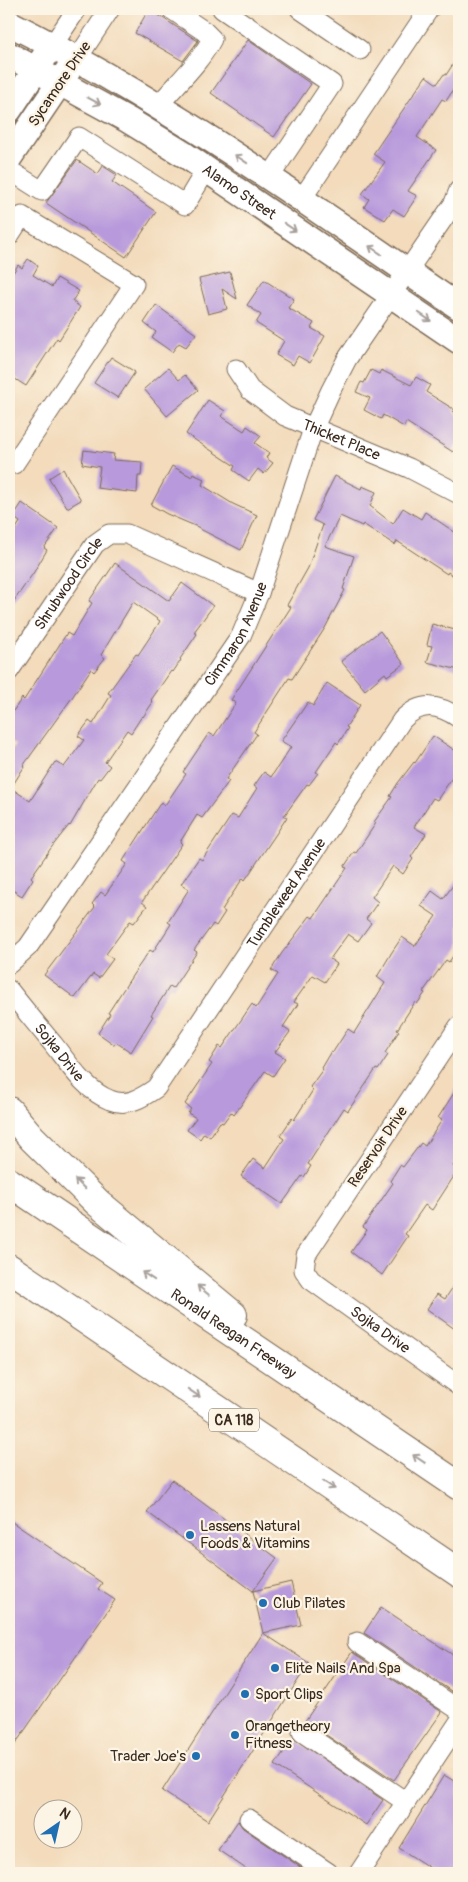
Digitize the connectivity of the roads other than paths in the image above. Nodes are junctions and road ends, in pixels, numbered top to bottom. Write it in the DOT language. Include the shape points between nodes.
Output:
graph roads {
  1 [pos="77,9"];
  2 [pos="110,9"];
  3 [pos="171,9"];
  4 [pos="222,9"];
  5 [pos="300,9"];
  6 [pos="429,9"];
  7 [pos="9,24"];
  8 [pos="52,46"];
  9 [pos="360,50"];
  10 [pos="9,55"];
  11 [pos="77,59"];
  12 [pos="36,70"];
  13 [pos="59,83"];
  14 [pos="158,106"];
  15 [pos="9,110"];
  16 [pos="9,158"];
  17 [pos="9,170"];
  18 [pos="206,170"];
  19 [pos="269,178"];
  20 [pos="459,190"];
  21 [pos="301,200"];
  22 [pos="9,236"];
  23 [pos="408,272"];
  24 [pos="390,294"];
  25 [pos="459,307"];
  26 [pos="459,341"];
  27 [pos="236,369"];
  28 [pos="313,429"];
  29 [pos="9,460"];
  30 [pos="459,494"];
  31 [pos="259,593"];
  32 [pos="9,671"];
  33 [pos="459,718"];
  34 [pos="9,964"];
  35 [pos="9,990"];
  36 [pos="459,1026"];
  37 [pos="120,1102"];
  38 [pos="9,1111"];
  39 [pos="9,1182"];
  40 [pos="9,1268"];
  41 [pos="304,1270"];
  42 [pos="9,1292"];
  43 [pos="172,1378"];
  44 [pos="459,1386"];
  45 [pos="319,1391"];
  46 [pos="459,1486"];
  47 [pos="459,1573"];
  48 [pos="357,1642"];
  49 [pos="459,1710"];
  50 [pos="459,1722"];
  51 [pos="302,1732"];
  52 [pos="406,1802"];
  53 [pos="248,1819"];
  54 [pos="330,1873"];
  55 [pos="358,1873"];
  1 -- 8 [label="street, Sycamore Drive"];
  2 -- 11 [label="street, Sycamore Drive"];
  3 -- 14 [label="street" via="204,30 212,39 203,55"];
  4 -- 19 [label="street" via="332,84"];
  5 -- 9 [label="street"];
  6 -- 21 [label="street"];
  7 -- 8 [label="main road, Alamo Street"];
  8 -- 11 [label="main road, Alamo Street"];
  8 -- 12 [label="main road, Sycamore Drive"];
  10 -- 12 [label="main road, Alamo Street"];
  11 -- 13 [label="main road, Sycamore Drive"];
  11 -- 14 [label="main road, Alamo Street"];
  12 -- 13 [label="main road, Alamo Street"];
  12 -- 15 [label="main road, Sycamore Drive"];
  13 -- 16 [label="main road, Sycamore Drive"];
  13 -- 18 [label="main road, Alamo Street, one-way" via="128,120"];
  19 -- 14 [label="main road, Alamo Street, one-way"];
  17 -- 18 [label="street" via="42,191 79,137 185,205"];
  18 -- 24 [label="main road, Alamo Street, one-way"];
  19 -- 21 [label="main road, Alamo Street"];
  20 -- 23 [label="street, Cimmaron Avenue" via="454,204"];
  23 -- 21 [label="main road, Alamo Street, one-way"];
  22 -- 29 [label="street" via="22,216 134,284 14,464"];
  23 -- 24 [label="street, Cimmaron Avenue"];
  23 -- 25 [label="main road, Alamo Street"];
  24 -- 26 [label="main road, Alamo Street, one-way"];
  24 -- 28 [label="street, Cimmaron Avenue" via="347,359"];
  27 -- 28 [label="street, Thicket Place" via="250,390 265,402"];
  28 -- 30 [label="street, Thicket Place" via="409,468"];
  28 -- 31 [label="street, Cimmaron Avenue"];
  31 -- 32 [label="street, Shrubwood Circle" via="127,534 109,534 95,544"];
  31 -- 34 [label="street, Cimmaron Avenue" via="241,636 32,941"];
  33 -- 37 [label="street, Tumbleweed Avenue" via="446,709 426,706 412,710 402,720 156,1088 142,1098"];
  35 -- 37 [label="street, Sojka Drive" via="91,1088 109,1100"];
  36 -- 41 [label="street, Reservoir Drive" via="306,1255"];
  45 -- 38 [label="highway, one-way" via="98,1203"];
  45 -- 39 [label="highway, Ronald Reagan Freeway, one-way"];
  40 -- 43 [label="highway, CA 118"];
  41 -- 44 [label="street, Sojka Drive" via="311,1280"];
  42 -- 43 [label="highway"];
  43 -- 47 [label="highway, CA 118, one-way"];
  46 -- 45 [label="highway, Ronald Reagan Freeway, one-way"];
  48 -- 49 [label="street"];
  50 -- 52 [label="street"];
  51 -- 52 [label="street"];
  52 -- 55 [label="street"];
  53 -- 54 [label="street"];
}
